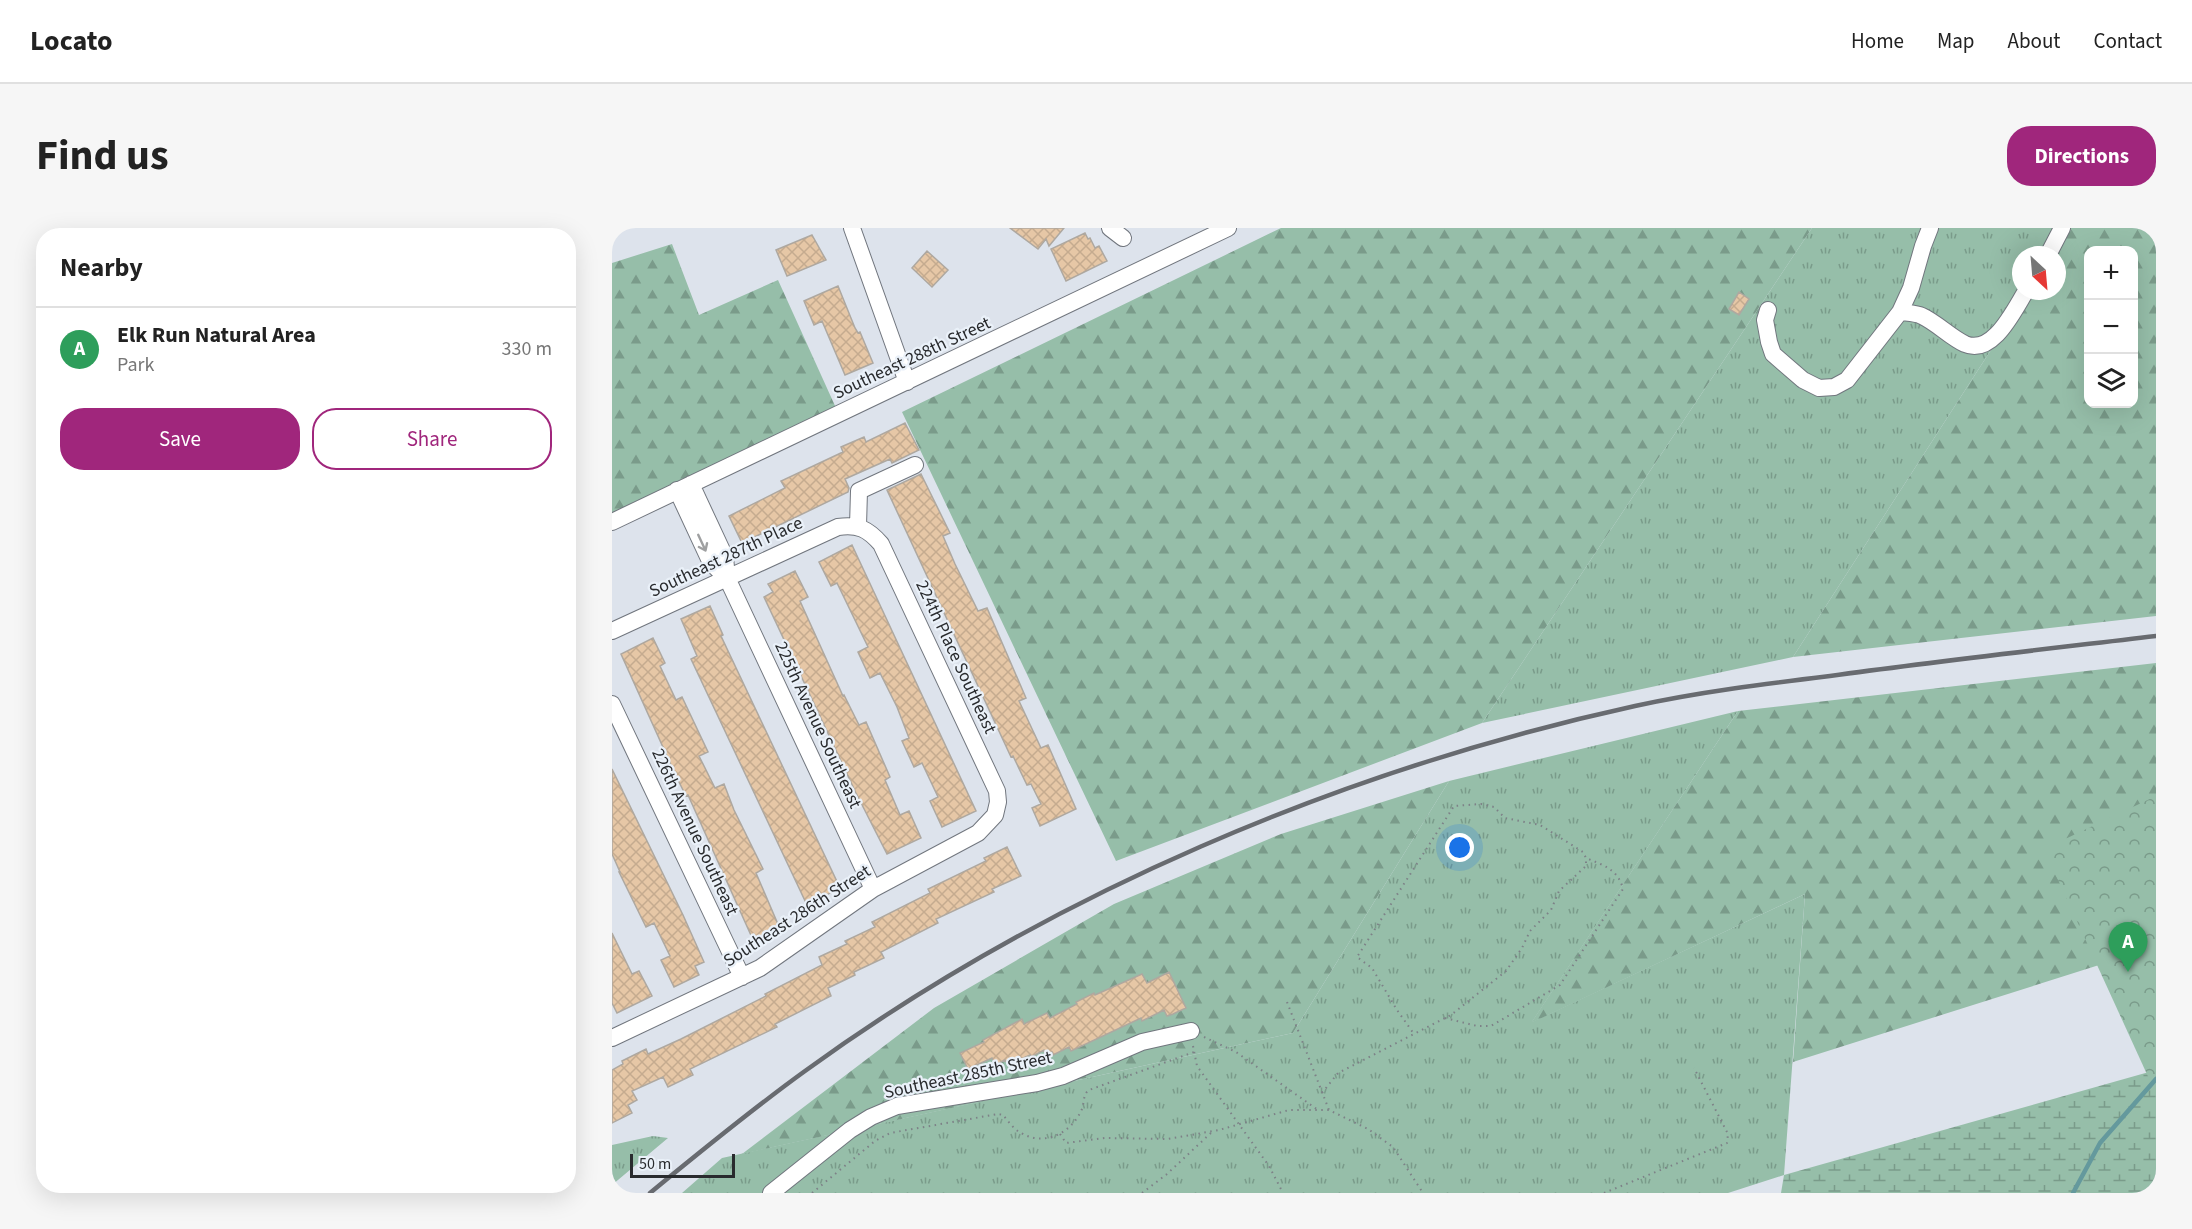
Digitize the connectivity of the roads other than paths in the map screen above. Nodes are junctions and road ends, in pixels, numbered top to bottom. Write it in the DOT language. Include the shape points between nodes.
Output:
graph roads {
  1 [pos="852,228"];
  2 [pos="1228,228"];
  3 [pos="1930,228"];
  4 [pos="2062,228"];
  5 [pos="2053,246"];
  6 [pos="2020,300"];
  7 [pos="1768,310"];
  8 [pos="1900,312"];
  9 [pos="907,382"];
  10 [pos="915,465"];
  11 [pos="684,487"];
  12 [pos="612,522"];
  13 [pos="858,526"];
  14 [pos="727,578"];
  15 [pos="612,631"];
  16 [pos="612,704"];
  17 [pos="995,815"];
  18 [pos="873,889"];
  19 [pos="742,977"];
  20 [pos="1191,1031"];
  21 [pos="612,1038"];
  22 [pos="771,1193"];
  1 -- 9 [label="street"];
  2 -- 9 [label="street, Southeast 288th Street"];
  3 -- 8 [label="street"];
  4 -- 5 [label="street"];
  6 -- 8 [label="street" via="1994,338 1974,346 1920,314"];
  7 -- 8 [label="street" via="1765,320 1773,354 1803,380 1819,388 1834,387 1847,380"];
  9 -- 11 [label="street, Southeast 288th Street"];
  10 -- 13 [label="street" via="859,491"];
  11 -- 12 [label="street, Southeast 288th Street"];
  11 -- 14 [label="street, 225th Avenue Southeast" via="725,557"];
  13 -- 14 [label="street, Southeast 287th Place" via="827,531"];
  13 -- 17 [label="street, 224th Place Southeast" via="870,531 881,544 997,791"];
  14 -- 15 [label="street, Southeast 287th Place"];
  14 -- 18 [label="street, 225th Avenue Southeast"];
  16 -- 19 [label="street, 226th Avenue Southeast"];
  17 -- 18 [label="street, Southeast 286th Street" via="978,834"];
  18 -- 19 [label="street, Southeast 286th Street"];
  19 -- 21 [label="street, Southeast 286th Street"];
  20 -- 22 [label="street, Southeast 285th Street" via="1142,1042 1063,1076 1036,1083 897,1106 850,1130"];
}
